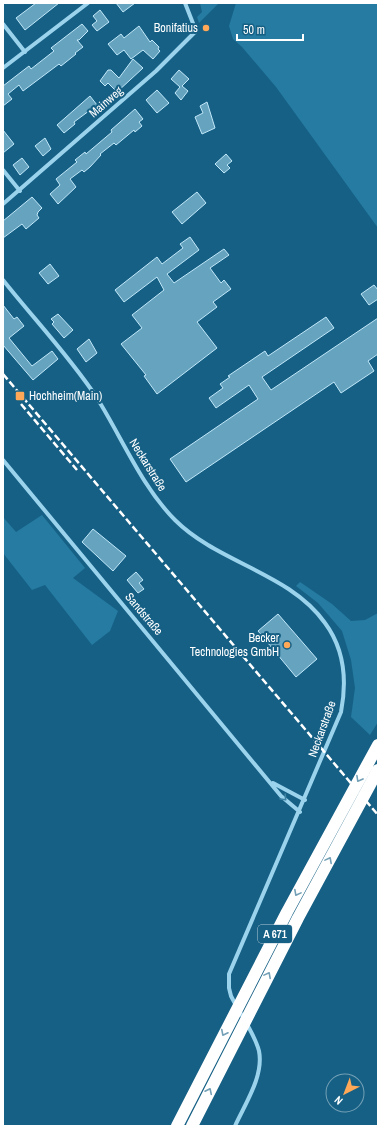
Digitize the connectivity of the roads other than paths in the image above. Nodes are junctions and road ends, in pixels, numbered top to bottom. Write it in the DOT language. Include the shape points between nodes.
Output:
graph roads {
  1 [pos="88,3"];
  2 [pos="185,3"];
  3 [pos="3,24"];
  4 [pos="25,52"];
  5 [pos="3,68"];
  6 [pos="3,170"];
  7 [pos="20,191"];
  8 [pos="3,204"];
  9 [pos="3,280"];
  10 [pos="3,460"];
  11 [pos="378,745"];
  12 [pos="378,770"];
  13 [pos="271,782"];
  14 [pos="305,800"];
  15 [pos="300,812"];
  16 [pos="177,1126"];
  17 [pos="192,1126"];
  18 [pos="235,1126"];
  1 -- 4 [label="street"];
  2 -- 7 [label="street, Mainweg" via="196,31 156,71"];
  3 -- 4 [label="street"];
  4 -- 5 [label="street"];
  6 -- 7 [label="street"];
  7 -- 8 [label="street, Mainweg"];
  9 -- 14 [label="street, Neckarstraße" via="91,390 155,496 174,519 214,550 299,597 318,614 331,632 343,663 344,696 335,729"];
  10 -- 13 [label="street, Sandstraße"];
  11 -- 16 [label="highway, A 671, one-way, bridge" via="283,919"];
  17 -- 12 [label="highway, A 671, one-way, bridge" via="290,932"];
  13 -- 14 [label="street, Sandstraße"];
  13 -- 15 [label="street, Sandstraße, one-way" via="281,796"];
  14 -- 15 [label="street, Neckarstraße"];
  15 -- 18 [label="street, Neckarstraße" via="230,974 231,996 257,1047 260,1059 256,1080"];
}
